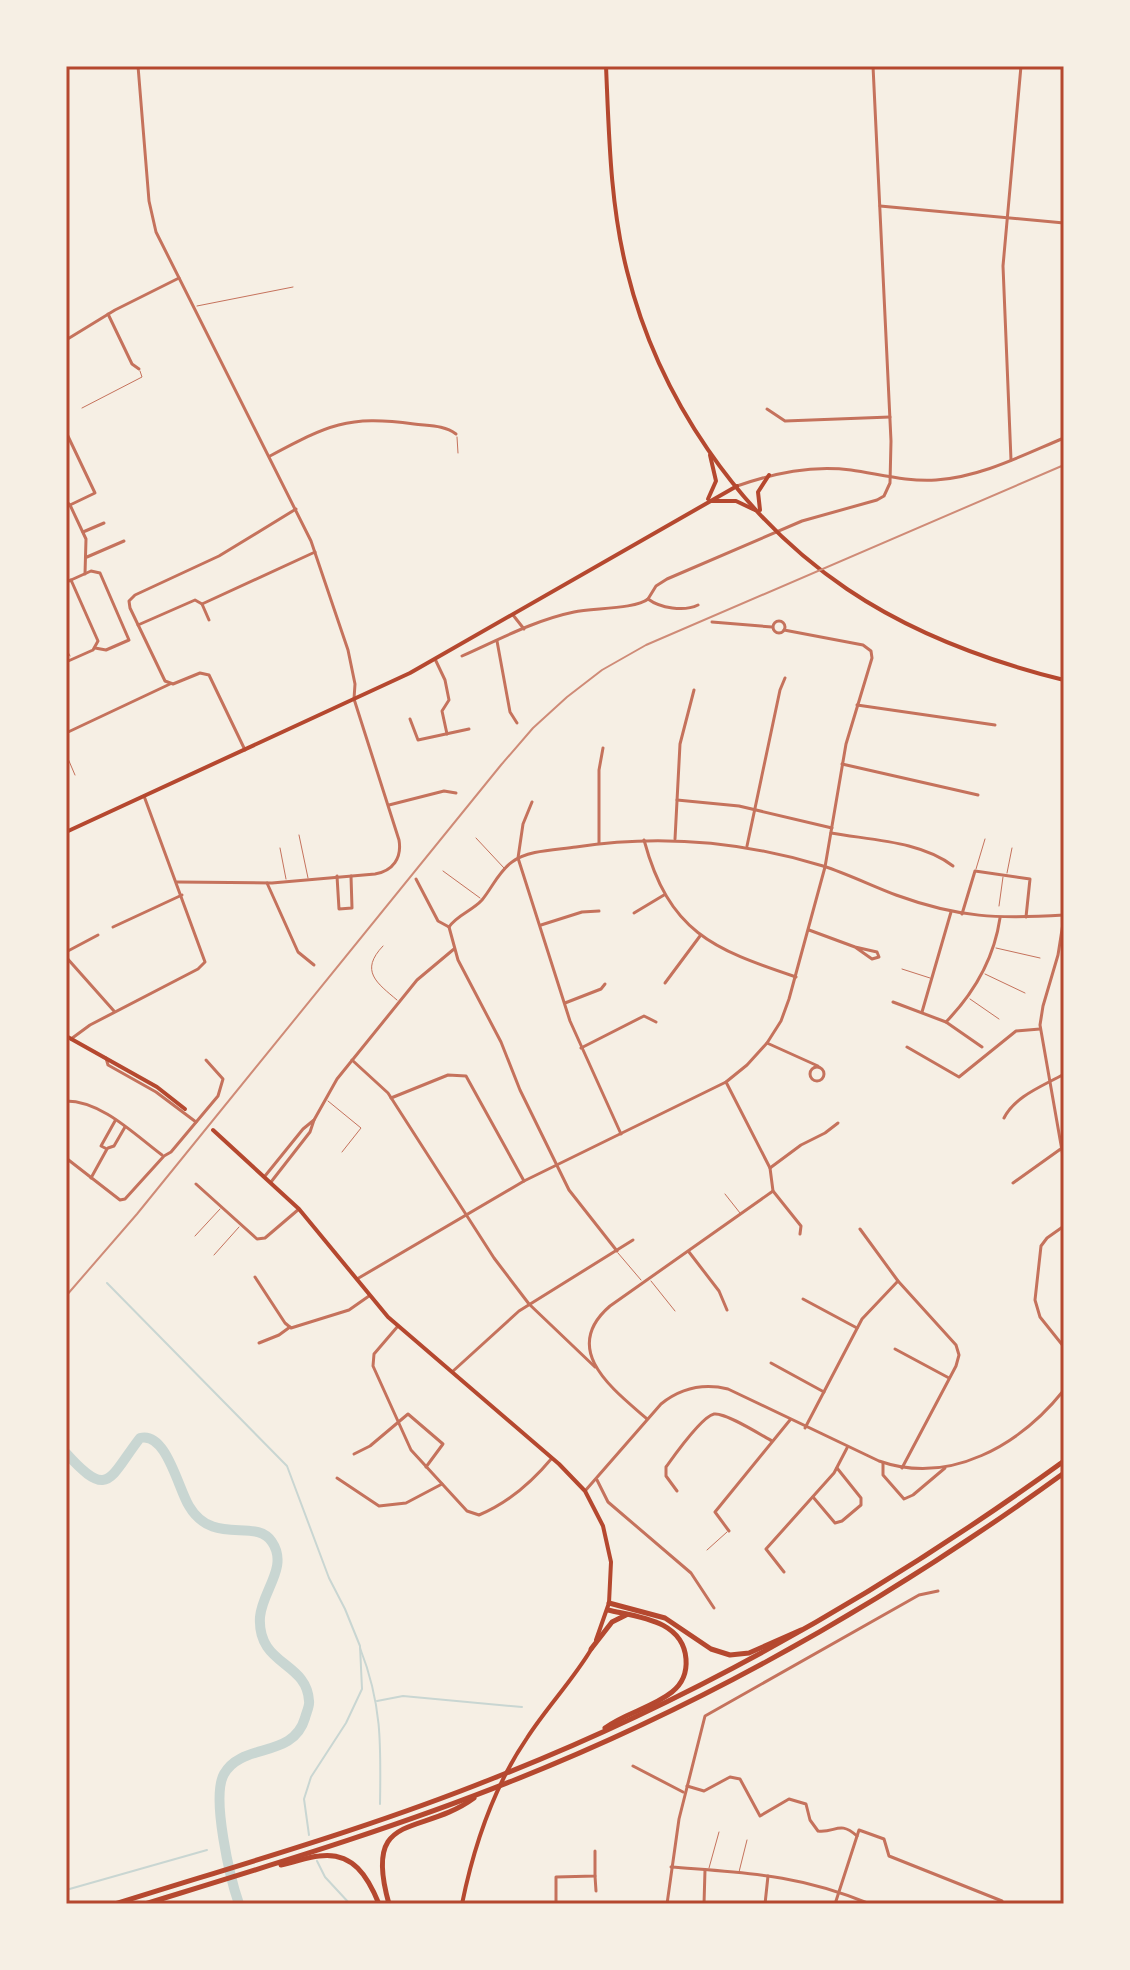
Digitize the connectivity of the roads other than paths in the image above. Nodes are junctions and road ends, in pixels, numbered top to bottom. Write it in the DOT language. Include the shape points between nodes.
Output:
graph roads {
  1 [pos="138,66"];
  2 [pos="606,66"];
  3 [pos="873,66"];
  4 [pos="1021,66"];
  5 [pos="880,206"];
  6 [pos="1006,218"];
  7 [pos="1064,223"];
  8 [pos="179,278"];
  9 [pos="293,287"];
  10 [pos="195,306"];
  11 [pos="108,314"];
  12 [pos="66,340"];
  13 [pos="139,369"];
  14 [pos="82,408"];
  15 [pos="767,409"];
  16 [pos="890,417"];
  17 [pos="66,432"];
  18 [pos="456,434"];
  19 [pos="1064,438"];
  20 [pos="708,449"];
  21 [pos="458,453"];
  22 [pos="270,456"];
  23 [pos="1011,460"];
  24 [pos="769,475"];
  25 [pos="891,477"];
  26 [pos="737,486"];
  27 [pos="66,501"];
  28 [pos="707,502"];
  29 [pos="69,507"];
  30 [pos="296,509"];
  31 [pos="762,515"];
  32 [pos="104,523"];
  33 [pos="83,532"];
  34 [pos="124,541"];
  35 [pos="315,552"];
  36 [pos="86,558"];
  37 [pos="85,574"];
  38 [pos="67,581"];
  39 [pos="648,599"];
  40 [pos="202,604"];
  41 [pos="698,605"];
  42 [pos="513,615"];
  43 [pos="209,620"];
  44 [pos="712,622"];
  45 [pos="138,625"];
  46 [pos="772,627"];
  47 [pos="524,629"];
  48 [pos="784,630"];
  49 [pos="497,641"];
  50 [pos="66,648"];
  51 [pos="95,648"];
  52 [pos="462,656"];
  53 [pos="435,659"];
  54 [pos="71,660"];
  55 [pos="66,662"];
  56 [pos="785,678"];
  57 [pos="1064,680"];
  58 [pos="170,684"];
  59 [pos="694,690"];
  60 [pos="354,699"];
  61 [pos="857,705"];
  62 [pos="410,719"];
  63 [pos="517,723"];
  64 [pos="995,725"];
  65 [pos="469,729"];
  66 [pos="66,733"];
  67 [pos="447,734"];
  68 [pos="603,748"];
  69 [pos="245,750"];
  70 [pos="66,754"];
  71 [pos="842,764"];
  72 [pos="75,775"];
  73 [pos="456,793"];
  74 [pos="978,795"];
  75 [pos="144,796"];
  76 [pos="677,800"];
  77 [pos="532,802"];
  78 [pos="389,805"];
  79 [pos="755,809"];
  80 [pos="832,831"];
  81 [pos="66,832"];
  82 [pos="299,835"];
  83 [pos="476,838"];
  84 [pos="675,839"];
  85 [pos="985,839"];
  86 [pos="644,840"];
  87 [pos="599,844"];
  88 [pos="747,847"];
  89 [pos="280,848"];
  90 [pos="1012,848"];
  91 [pos="518,858"];
  92 [pos="953,866"];
  93 [pos="825,867"];
  94 [pos="505,868"];
  95 [pos="443,871"];
  96 [pos="975,871"];
  97 [pos="337,876"];
  98 [pos="351,876"];
  99 [pos="1005,876"];
  100 [pos="308,878"];
  101 [pos="416,879"];
  102 [pos="286,881"];
  103 [pos="177,882"];
  104 [pos="267,883"];
  105 [pos="182,895"];
  106 [pos="664,895"];
  107 [pos="482,900"];
  108 [pos="999,906"];
  109 [pos="599,911"];
  110 [pos="951,912"];
  111 [pos="634,913"];
  112 [pos="962,914"];
  113 [pos="1064,916"];
  114 [pos="1026,917"];
  115 [pos="1000,918"];
  116 [pos="541,925"];
  117 [pos="449,927"];
  118 [pos="111,928"];
  119 [pos="809,930"];
  120 [pos="98,935"];
  121 [pos="700,936"];
  122 [pos="383,946"];
  123 [pos="855,947"];
  124 [pos="993,947"];
  125 [pos="454,949"];
  126 [pos="66,955"];
  127 [pos="1040,958"];
  128 [pos="314,965"];
  129 [pos="902,969"];
  130 [pos="982,973"];
  131 [pos="796,977"];
  132 [pos="932,979"];
  133 [pos="665,983"];
  134 [pos="605,984"];
  135 [pos="1025,993"];
  136 [pos="968,997"];
  137 [pos="399,1001"];
  138 [pos="893,1002"];
  139 [pos="565,1003"];
  140 [pos="115,1012"];
  141 [pos="922,1012"];
  142 [pos="999,1019"];
  143 [pos="656,1022"];
  144 [pos="946,1022"];
  145 [pos="1040,1029"];
  146 [pos="68,1037"];
  147 [pos="767,1043"];
  148 [pos="907,1047"];
  149 [pos="982,1047"];
  150 [pos="581,1048"];
  151 [pos="106,1058"];
  152 [pos="206,1060"];
  153 [pos="352,1060"];
  154 [pos="818,1066"];
  155 [pos="1064,1074"];
  156 [pos="726,1082"];
  157 [pos="1049,1082"];
  158 [pos="391,1098"];
  159 [pos="326,1099"];
  160 [pos="66,1101"];
  161 [pos="185,1109"];
  162 [pos="1004,1118"];
  163 [pos="115,1120"];
  164 [pos="314,1120"];
  165 [pos="196,1123"];
  166 [pos="838,1123"];
  167 [pos="125,1127"];
  168 [pos="213,1130"];
  169 [pos="621,1134"];
  170 [pos="1062,1139"];
  171 [pos="1062,1148"];
  172 [pos="107,1149"];
  173 [pos="342,1152"];
  174 [pos="164,1156"];
  175 [pos="66,1158"];
  176 [pos="1064,1162"];
  177 [pos="557,1165"];
  178 [pos="770,1168"];
  179 [pos="265,1176"];
  180 [pos="91,1178"];
  181 [pos="524,1181"];
  182 [pos="271,1182"];
  183 [pos="1013,1183"];
  184 [pos="196,1184"];
  185 [pos="773,1191"];
  186 [pos="725,1194"];
  187 [pos="221,1207"];
  188 [pos="299,1209"];
  189 [pos="466,1214"];
  190 [pos="742,1215"];
  191 [pos="241,1226"];
  192 [pos="1064,1226"];
  193 [pos="860,1229"];
  194 [pos="800,1234"];
  195 [pos="195,1236"];
  196 [pos="633,1240"];
  197 [pos="617,1251"];
  198 [pos="689,1252"];
  199 [pos="214,1255"];
  200 [pos="255,1277"];
  201 [pos="357,1279"];
  202 [pos="649,1279"];
  203 [pos="898,1281"];
  204 [pos="643,1283"];
  205 [pos="369,1296"];
  206 [pos="803,1299"];
  207 [pos="529,1304"];
  208 [pos="727,1310"];
  209 [pos="675,1311"];
  210 [pos="398,1326"];
  211 [pos="290,1327"];
  212 [pos="857,1328"];
  213 [pos="259,1343"];
  214 [pos="1064,1347"];
  215 [pos="895,1349"];
  216 [pos="771,1363"];
  217 [pos="595,1367"];
  218 [pos="452,1372"];
  219 [pos="949,1378"];
  220 [pos="1064,1390"];
  221 [pos="824,1392"];
  222 [pos="647,1419"];
  223 [pos="790,1420"];
  224 [pos="397,1423"];
  225 [pos="805,1428"];
  226 [pos="772,1441"];
  227 [pos="847,1448"];
  228 [pos="354,1454"];
  229 [pos="552,1458"];
  230 [pos="1064,1461"];
  231 [pos="883,1463"];
  232 [pos="426,1467"];
  233 [pos="837,1468"];
  234 [pos="902,1468"];
  235 [pos="945,1468"];
  236 [pos="1064,1473"];
  237 [pos="337,1478"];
  238 [pos="597,1480"];
  239 [pos="442,1484"];
  240 [pos="585,1491"];
  241 [pos="677,1491"];
  242 [pos="813,1497"];
  243 [pos="729,1531"];
  244 [pos="707,1550"];
  245 [pos="784,1572"];
  246 [pos="938,1591"];
  247 [pos="608,1606"];
  248 [pos="714,1608"];
  249 [pos="630,1615"];
  250 [pos="806,1629"];
  251 [pos="591,1649"];
  252 [pos="599,1734"];
  253 [pos="633,1766"];
  254 [pos="687,1786"];
  255 [pos="685,1793"];
  256 [pos="478,1794"];
  257 [pos="719,1832"];
  258 [pos="857,1836"];
  259 [pos="747,1840"];
  260 [pos="595,1851"];
  261 [pos="272,1865"];
  262 [pos="671,1867"];
  263 [pos="707,1870"];
  264 [pos="739,1872"];
  265 [pos="768,1875"];
  266 [pos="595,1876"];
  267 [pos="596,1891"];
  268 [pos="839,1891"];
  269 [pos="1001,1903"];
  270 [pos="115,1904"];
  271 [pos="145,1904"];
  272 [pos="379,1904"];
  273 [pos="389,1904"];
  274 [pos="462,1904"];
  275 [pos="556,1904"];
  276 [pos="667,1904"];
  277 [pos="704,1904"];
  278 [pos="765,1904"];
  279 [pos="835,1904"];
  280 [pos="870,1904"];
  1 -- 8 [label="street" via="150,206"];
  2 -- 20 [label="main road" via="615,202 632,293 666,380"];
  3 -- 5 [label="street"];
  4 -- 6 [label="street"];
  5 -- 6 [label="street"];
  5 -- 16 [label="street"];
  6 -- 7 [label="street"];
  6 -- 23 [label="street" via="1002,282"];
  8 -- 10 [label="street"];
  8 -- 11 [label="street"];
  9 -- 10 [label="lane"];
  10 -- 22 [label="street"];
  11 -- 12 [label="street"];
  11 -- 13 [label="street"];
  13 -- 14 [label="lane" via="142,377"];
  15 -- 16 [label="street" via="785,421"];
  16 -- 25 [label="street"];
  17 -- 29 [label="street" via="95,493"];
  18 -- 21 [label="lane"];
  18 -- 22 [label="street" via="445,428 363,420 318,431"];
  19 -- 23 [label="street"];
  20 -- 26 [label="main road"];
  20 -- 28 [label="main road" via="716,481"];
  22 -- 30 [label="street"];
  23 -- 25 [label="street" via="941,480"];
  24 -- 25 [label="street" via="823,468"];
  24 -- 26 [label="street"];
  24 -- 31 [label="main road" via="758,492"];
  25 -- 39 [label="street" via="877,500 802,521 683,572 658,584"];
  26 -- 28 [label="main road"];
  26 -- 31 [label="main road"];
  27 -- 29 [label="street"];
  28 -- 31 [label="main road" via="738,502"];
  28 -- 42 [label="main road"];
  29 -- 33 [label="street"];
  30 -- 35 [label="street"];
  30 -- 45 [label="street" via="213,559 133,596 129,606"];
  31 -- 57 [label="main road" via="810,561 889,614 938,639"];
  32 -- 33 [label="street"];
  33 -- 36 [label="street"];
  34 -- 36 [label="street"];
  35 -- 40 [label="street"];
  35 -- 60 [label="street" via="348,650"];
  36 -- 37 [label="street"];
  37 -- 38 [label="street"];
  37 -- 51 [label="street" via="98,572 129,640 106,650"];
  38 -- 51 [label="street" via="97,637"];
  39 -- 41 [label="street" via="690,609"];
  39 -- 47 [label="street" via="634,606 570,613"];
  40 -- 43 [label="street"];
  40 -- 45 [label="street" via="195,600"];
  42 -- 47 [label="street"];
  42 -- 53 [label="main road"];
  44 -- 46 [label="street"];
  45 -- 58 [label="street"];
  46 -- 48 [label="street" via="777,633"];
  46 -- 48 [label="street" via="781,621"];
  47 -- 49 [label="street"];
  48 -- 61 [label="street" via="868,648 872,659"];
  49 -- 52 [label="street"];
  49 -- 63 [label="street" via="510,712"];
  50 -- 54 [label="lane"];
  51 -- 54 [label="street"];
  53 -- 60 [label="main road"];
  53 -- 67 [label="street" via="449,700 442,711"];
  54 -- 55 [label="street"];
  56 -- 79 [label="street"];
  58 -- 66 [label="street"];
  58 -- 69 [label="street" via="209,675"];
  59 -- 76 [label="street" via="680,744"];
  60 -- 69 [label="main road"];
  60 -- 78 [label="street"];
  61 -- 64 [label="street"];
  61 -- 71 [label="street"];
  62 -- 67 [label="street" via="418,740"];
  65 -- 67 [label="street"];
  68 -- 87 [label="street"];
  69 -- 75 [label="main road"];
  70 -- 72 [label="lane"];
  71 -- 74 [label="street"];
  71 -- 80 [label="street"];
  73 -- 78 [label="street" via="444,791"];
  75 -- 81 [label="main road"];
  75 -- 103 [label="street"];
  76 -- 79 [label="street"];
  76 -- 84 [label="street"];
  77 -- 91 [label="street"];
  78 -- 98 [label="street" via="400,851 396,863 387,871"];
  79 -- 80 [label="street"];
  79 -- 88 [label="street"];
  80 -- 92 [label="street" via="917,850"];
  80 -- 93 [label="street"];
  82 -- 100 [label="lane"];
  83 -- 94 [label="lane"];
  84 -- 86 [label="street"];
  84 -- 88 [label="street"];
  85 -- 96 [label="lane"];
  86 -- 87 [label="street"];
  86 -- 106 [label="street"];
  87 -- 91 [label="street"];
  88 -- 93 [label="street"];
  89 -- 102 [label="lane"];
  90 -- 99 [label="lane"];
  91 -- 94 [label="street"];
  91 -- 116 [label="street"];
  93 -- 110 [label="street"];
  93 -- 119 [label="street"];
  94 -- 107 [label="street"];
  95 -- 107 [label="lane"];
  96 -- 99 [label="street"];
  96 -- 112 [label="street"];
  97 -- 98 [label="street"];
  97 -- 98 [label="street" via="339,909 352,908"];
  97 -- 100 [label="street"];
  99 -- 108 [label="lane"];
  99 -- 114 [label="street" via="1030,879"];
  100 -- 102 [label="street"];
  101 -- 117 [label="street" via="436,919"];
  102 -- 104 [label="street"];
  103 -- 104 [label="street"];
  103 -- 105 [label="street"];
  104 -- 128 [label="street" via="298,952"];
  105 -- 118 [label="street"];
  105 -- 140 [label="street" via="204,964"];
  106 -- 111 [label="street"];
  106 -- 121 [label="street"];
  107 -- 117 [label="street"];
  109 -- 116 [label="street"];
  110 -- 112 [label="street"];
  110 -- 132 [label="street"];
  112 -- 115 [label="street"];
  113 -- 114 [label="street"];
  113 -- 145 [label="street"];
  114 -- 115 [label="street"];
  115 -- 124 [label="street"];
  116 -- 139 [label="street"];
  117 -- 125 [label="street"];
  119 -- 123 [label="street"];
  119 -- 131 [label="street"];
  120 -- 126 [label="street"];
  121 -- 131 [label="street" via="733,956"];
  121 -- 133 [label="street"];
  122 -- 137 [label="lane" via="371,972"];
  123 -- 123 [label="street" via="872,959 879,957 877,952"];
  124 -- 127 [label="lane"];
  124 -- 130 [label="street"];
  125 -- 137 [label="street"];
  125 -- 177 [label="street"];
  126 -- 140 [label="street"];
  129 -- 132 [label="lane"];
  130 -- 135 [label="lane"];
  130 -- 136 [label="street"];
  131 -- 147 [label="street"];
  132 -- 141 [label="street"];
  134 -- 139 [label="street"];
  136 -- 142 [label="lane"];
  136 -- 144 [label="street"];
  137 -- 153 [label="street"];
  138 -- 141 [label="street"];
  139 -- 150 [label="street"];
  140 -- 146 [label="street"];
  141 -- 144 [label="street"];
  143 -- 150 [label="street" via="644,1016"];
  144 -- 149 [label="street"];
  145 -- 148 [label="street" via="1017,1030 959,1077"];
  145 -- 157 [label="street"];
  146 -- 151 [label="main road"];
  147 -- 154 [label="street"];
  147 -- 156 [label="street"];
  150 -- 169 [label="street"];
  151 -- 161 [label="main road"];
  151 -- 165 [label="street" via="108,1065 155,1091"];
  152 -- 165 [label="street" via="223,1079 218,1096"];
  153 -- 158 [label="street"];
  153 -- 159 [label="street"];
  155 -- 157 [label="street"];
  156 -- 169 [label="street"];
  156 -- 178 [label="street"];
  157 -- 162 [label="street" via="1009,1108"];
  157 -- 170 [label="street"];
  158 -- 181 [label="street" via="448,1075 466,1076"];
  158 -- 189 [label="street"];
  159 -- 164 [label="street"];
  159 -- 173 [label="lane" via="361,1128"];
  160 -- 163 [label="street"];
  163 -- 167 [label="street"];
  163 -- 172 [label="street" via="101,1146"];
  164 -- 179 [label="street"];
  164 -- 182 [label="street"];
  165 -- 174 [label="street"];
  166 -- 178 [label="street"];
  167 -- 172 [label="street"];
  167 -- 174 [label="street"];
  168 -- 179 [label="main road"];
  169 -- 177 [label="street"];
  170 -- 171 [label="street"];
  171 -- 176 [label="street"];
  171 -- 183 [label="street"];
  172 -- 180 [label="street"];
  174 -- 180 [label="street" via="124,1199"];
  175 -- 180 [label="street"];
  177 -- 181 [label="street"];
  177 -- 197 [label="street" via="571,1193"];
  178 -- 185 [label="street"];
  179 -- 182 [label="main road"];
  181 -- 189 [label="street"];
  182 -- 188 [label="main road"];
  184 -- 187 [label="street"];
  185 -- 190 [label="street"];
  185 -- 194 [label="street" via="801,1226"];
  186 -- 190 [label="lane"];
  187 -- 191 [label="street"];
  187 -- 195 [label="lane"];
  188 -- 191 [label="street" via="262,1239"];
  188 -- 201 [label="main road"];
  189 -- 201 [label="street"];
  189 -- 207 [label="street"];
  190 -- 198 [label="street"];
  191 -- 199 [label="lane"];
  192 -- 214 [label="street" via="1041,1246 1035,1300 1038,1314"];
  193 -- 203 [label="street"];
  196 -- 197 [label="street"];
  197 -- 204 [label="lane"];
  197 -- 207 [label="street"];
  198 -- 202 [label="street"];
  198 -- 208 [label="street"];
  200 -- 211 [label="street"];
  201 -- 205 [label="main road"];
  202 -- 204 [label="street"];
  202 -- 209 [label="lane"];
  203 -- 212 [label="street"];
  203 -- 219 [label="street" via="956,1345 958,1361"];
  204 -- 217 [label="street" via="597,1320 590,1341"];
  205 -- 210 [label="main road"];
  205 -- 211 [label="street" via="349,1310"];
  206 -- 212 [label="street"];
  207 -- 217 [label="street"];
  207 -- 218 [label="street"];
  210 -- 218 [label="main road"];
  210 -- 224 [label="street" via="372,1359"];
  211 -- 213 [label="street"];
  212 -- 221 [label="street"];
  215 -- 219 [label="street"];
  216 -- 221 [label="street"];
  217 -- 222 [label="street"];
  218 -- 229 [label="main road"];
  219 -- 234 [label="street"];
  220 -- 235 [label="street" via="1009,1440 976,1459"];
  221 -- 225 [label="street"];
  222 -- 223 [label="street" via="672,1396 708,1386 732,1391"];
  222 -- 238 [label="street"];
  223 -- 225 [label="street"];
  223 -- 226 [label="street"];
  224 -- 228 [label="street"];
  224 -- 232 [label="street"];
  224 -- 232 [label="street" via="410,1414 443,1443"];
  225 -- 227 [label="street"];
  226 -- 241 [label="street" via="722,1415 711,1415 667,1465 666,1476"];
  226 -- 243 [label="street" via="715,1512"];
  227 -- 231 [label="street"];
  227 -- 233 [label="street"];
  229 -- 239 [label="street" via="519,1492 479,1515 467,1511"];
  229 -- 240 [label="main road"];
  230 -- 250 [label="highway" via="925,1557"];
  231 -- 234 [label="street"];
  231 -- 235 [label="street" via="883,1475 904,1499"];
  232 -- 239 [label="street"];
  233 -- 242 [label="street"];
  233 -- 242 [label="street" via="862,1504 835,1523"];
  234 -- 235 [label="street"];
  236 -- 256 [label="highway" via="920,1571 763,1664 619,1735"];
  237 -- 239 [label="street" via="379,1506 406,1503"];
  238 -- 240 [label="street"];
  238 -- 248 [label="street" via="609,1504 691,1573"];
  240 -- 247 [label="main road" via="607,1539 612,1576"];
  242 -- 245 [label="street" via="766,1549"];
  243 -- 244 [label="lane"];
  246 -- 254 [label="street" via="916,1596 710,1713 703,1721"];
  247 -- 249 [label="highway"];
  247 -- 250 [label="highway" via="665,1618 711,1649 730,1655 755,1651"];
  247 -- 251 [label="main road"];
  249 -- 251 [label="highway" via="613,1620"];
  249 -- 252 [label="highway" via="674,1632 685,1649 686,1669 669,1695"];
  250 -- 252 [label="highway"];
  251 -- 274 [label="main road" via="520,1748 490,1806"];
  252 -- 270 [label="highway" via="437,1800"];
  253 -- 255 [label="street"];
  254 -- 255 [label="street"];
  254 -- 258 [label="street" via="704,1791 730,1777 740,1779 760,1816 789,1799 806,1804 818,1831 839,1827"];
  255 -- 262 [label="street"];
  256 -- 261 [label="highway"];
  256 -- 273 [label="highway" via="388,1840 381,1868"];
  257 -- 263 [label="lane"];
  258 -- 268 [label="street"];
  258 -- 269 [label="street" via="859,1830 884,1839 889,1856"];
  259 -- 264 [label="lane"];
  260 -- 266 [label="street"];
  261 -- 271 [label="highway"];
  261 -- 272 [label="highway" via="322,1855 339,1857 363,1872"];
  262 -- 263 [label="street"];
  262 -- 276 [label="street"];
  263 -- 264 [label="street"];
  263 -- 277 [label="street"];
  264 -- 265 [label="street"];
  265 -- 268 [label="street"];
  265 -- 278 [label="street"];
  266 -- 267 [label="street"];
  266 -- 275 [label="street" via="556,1877"];
  268 -- 279 [label="street"];
  268 -- 280 [label="street"];
}
